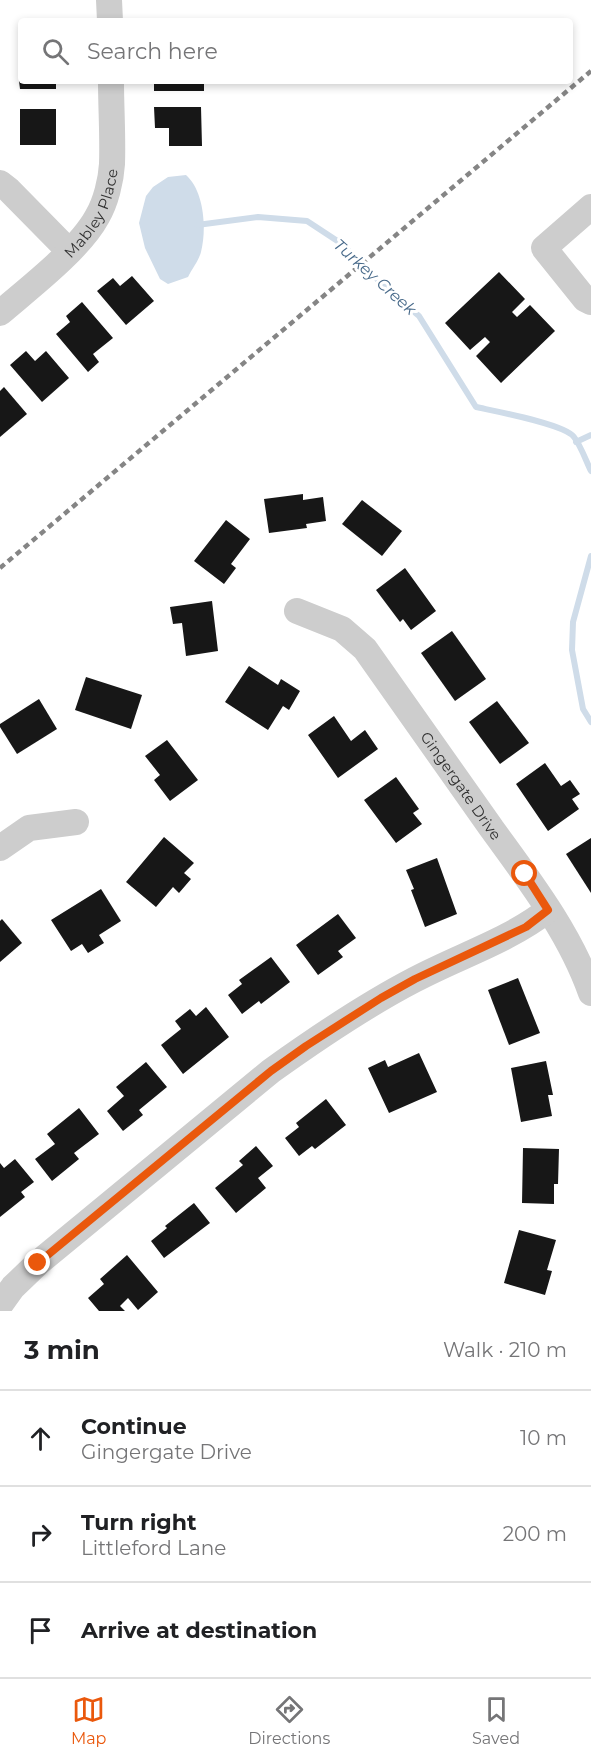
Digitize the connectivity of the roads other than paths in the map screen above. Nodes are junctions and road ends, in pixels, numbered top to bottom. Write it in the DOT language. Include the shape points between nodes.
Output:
graph roads {
  1 [pos="109,0"];
  2 [pos="110,18"];
  3 [pos="111,84"];
  4 [pos="0,183"];
  5 [pos="588,215"];
  6 [pos="69,251"];
  7 [pos="591,302"];
  8 [pos="0,313"];
  9 [pos="297,611"];
  10 [pos="76,822"];
  11 [pos="0,848"];
  12 [pos="548,910"];
  13 [pos="591,993"];
  14 [pos="0,1305"];
  1 -- 2 [label="street"];
  3 -- 6 [label="street, Mabley Place" via="112,165 106,195 98,216"];
  4 -- 6 [label="street"];
  5 -- 7 [label="street" via="544,248"];
  6 -- 8 [label="street, Mabley Place"];
  9 -- 12 [label="street, Gingergate Drive" via="342,629 366,649"];
  10 -- 11 [label="street" via="29,828"];
  12 -- 13 [label="street, Gingergate Drive" via="575,955"];
  12 -- 14 [label="street" via="526,927 381,998 271,1071 38,1263"];
}
